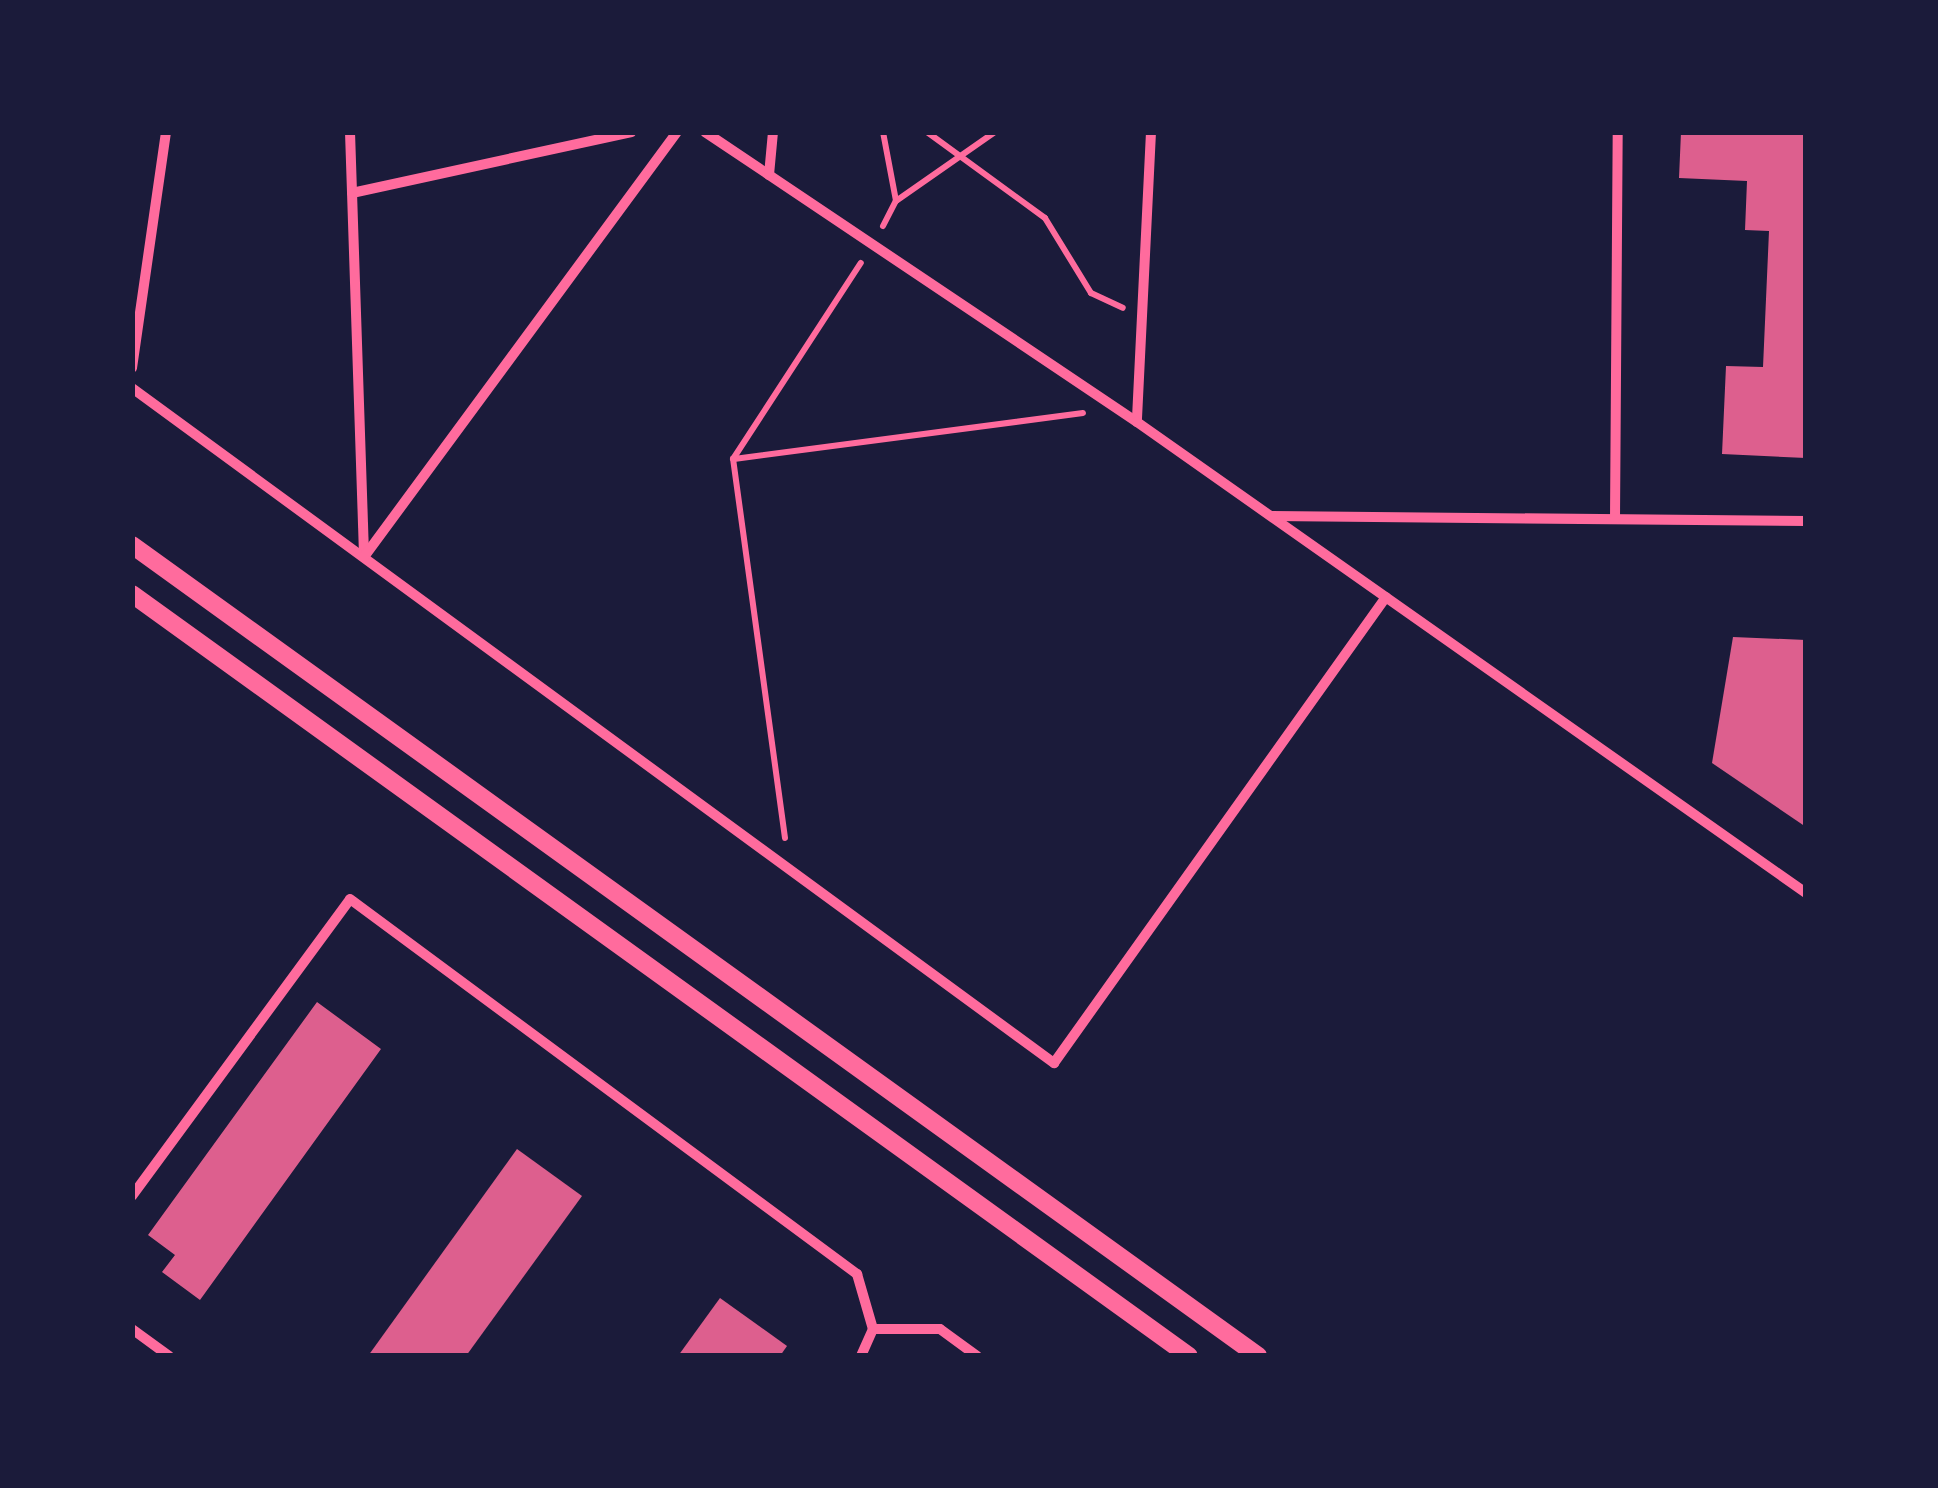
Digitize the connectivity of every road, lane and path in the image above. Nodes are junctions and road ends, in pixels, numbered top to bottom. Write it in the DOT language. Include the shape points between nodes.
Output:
graph roads {
  1 [pos="166,132"];
  2 [pos="350,132"];
  3 [pos="630,132"];
  4 [pos="677,132"];
  5 [pos="705,132"];
  6 [pos="773,132"];
  7 [pos="883,132"];
  8 [pos="928,132"];
  9 [pos="995,132"];
  10 [pos="1151,132"];
  11 [pos="1618,132"];
  12 [pos="958,156"];
  13 [pos="769,176"];
  14 [pos="352,194"];
  15 [pos="873,244"];
  16 [pos="1142,316"];
  17 [pos="132,368"];
  18 [pos="132,388"];
  19 [pos="1118,409"];
  20 [pos="1137,422"];
  21 [pos="732,459"];
  22 [pos="1270,516"];
  23 [pos="1615,519"];
  24 [pos="1806,520"];
  25 [pos="132,546"];
  26 [pos="364,557"];
  27 [pos="132,594"];
  28 [pos="1386,597"];
  29 [pos="789,869"];
  30 [pos="1806,893"];
  31 [pos="132,1196"];
  32 [pos="132,1329"];
  33 [pos="872,1329"];
  34 [pos="169,1356"];
  35 [pos="860,1356"];
  36 [pos="976,1356"];
  37 [pos="1190,1356"];
  38 [pos="1258,1356"];
  1 -- 17 [label="street"];
  2 -- 14 [label="street"];
  3 -- 14 [label="street"];
  4 -- 26 [label="street"];
  5 -- 13 [label="street"];
  6 -- 13 [label="street"];
  7 -- 12 [label="path" via="896,201"];
  8 -- 12 [label="path"];
  9 -- 12 [label="path"];
  10 -- 16 [label="street"];
  11 -- 23 [label="street"];
  12 -- 16 [label="path" via="1045,218 1090,293"];
  13 -- 15 [label="street"];
  14 -- 26 [label="street"];
  15 -- 19 [label="street"];
  15 -- 21 [label="path"];
  16 -- 20 [label="street"];
  18 -- 26 [label="street"];
  19 -- 20 [label="street"];
  19 -- 21 [label="path"];
  20 -- 22 [label="street"];
  21 -- 29 [label="path"];
  22 -- 23 [label="street"];
  22 -- 28 [label="street"];
  23 -- 24 [label="street"];
  25 -- 38 [label="street"];
  26 -- 29 [label="street"];
  27 -- 37 [label="street"];
  28 -- 29 [label="street" via="1054,1063"];
  28 -- 30 [label="street"];
  31 -- 33 [label="street" via="350,899 857,1274"];
  32 -- 34 [label="street"];
  33 -- 35 [label="street"];
  33 -- 36 [label="street" via="940,1329"];
}
